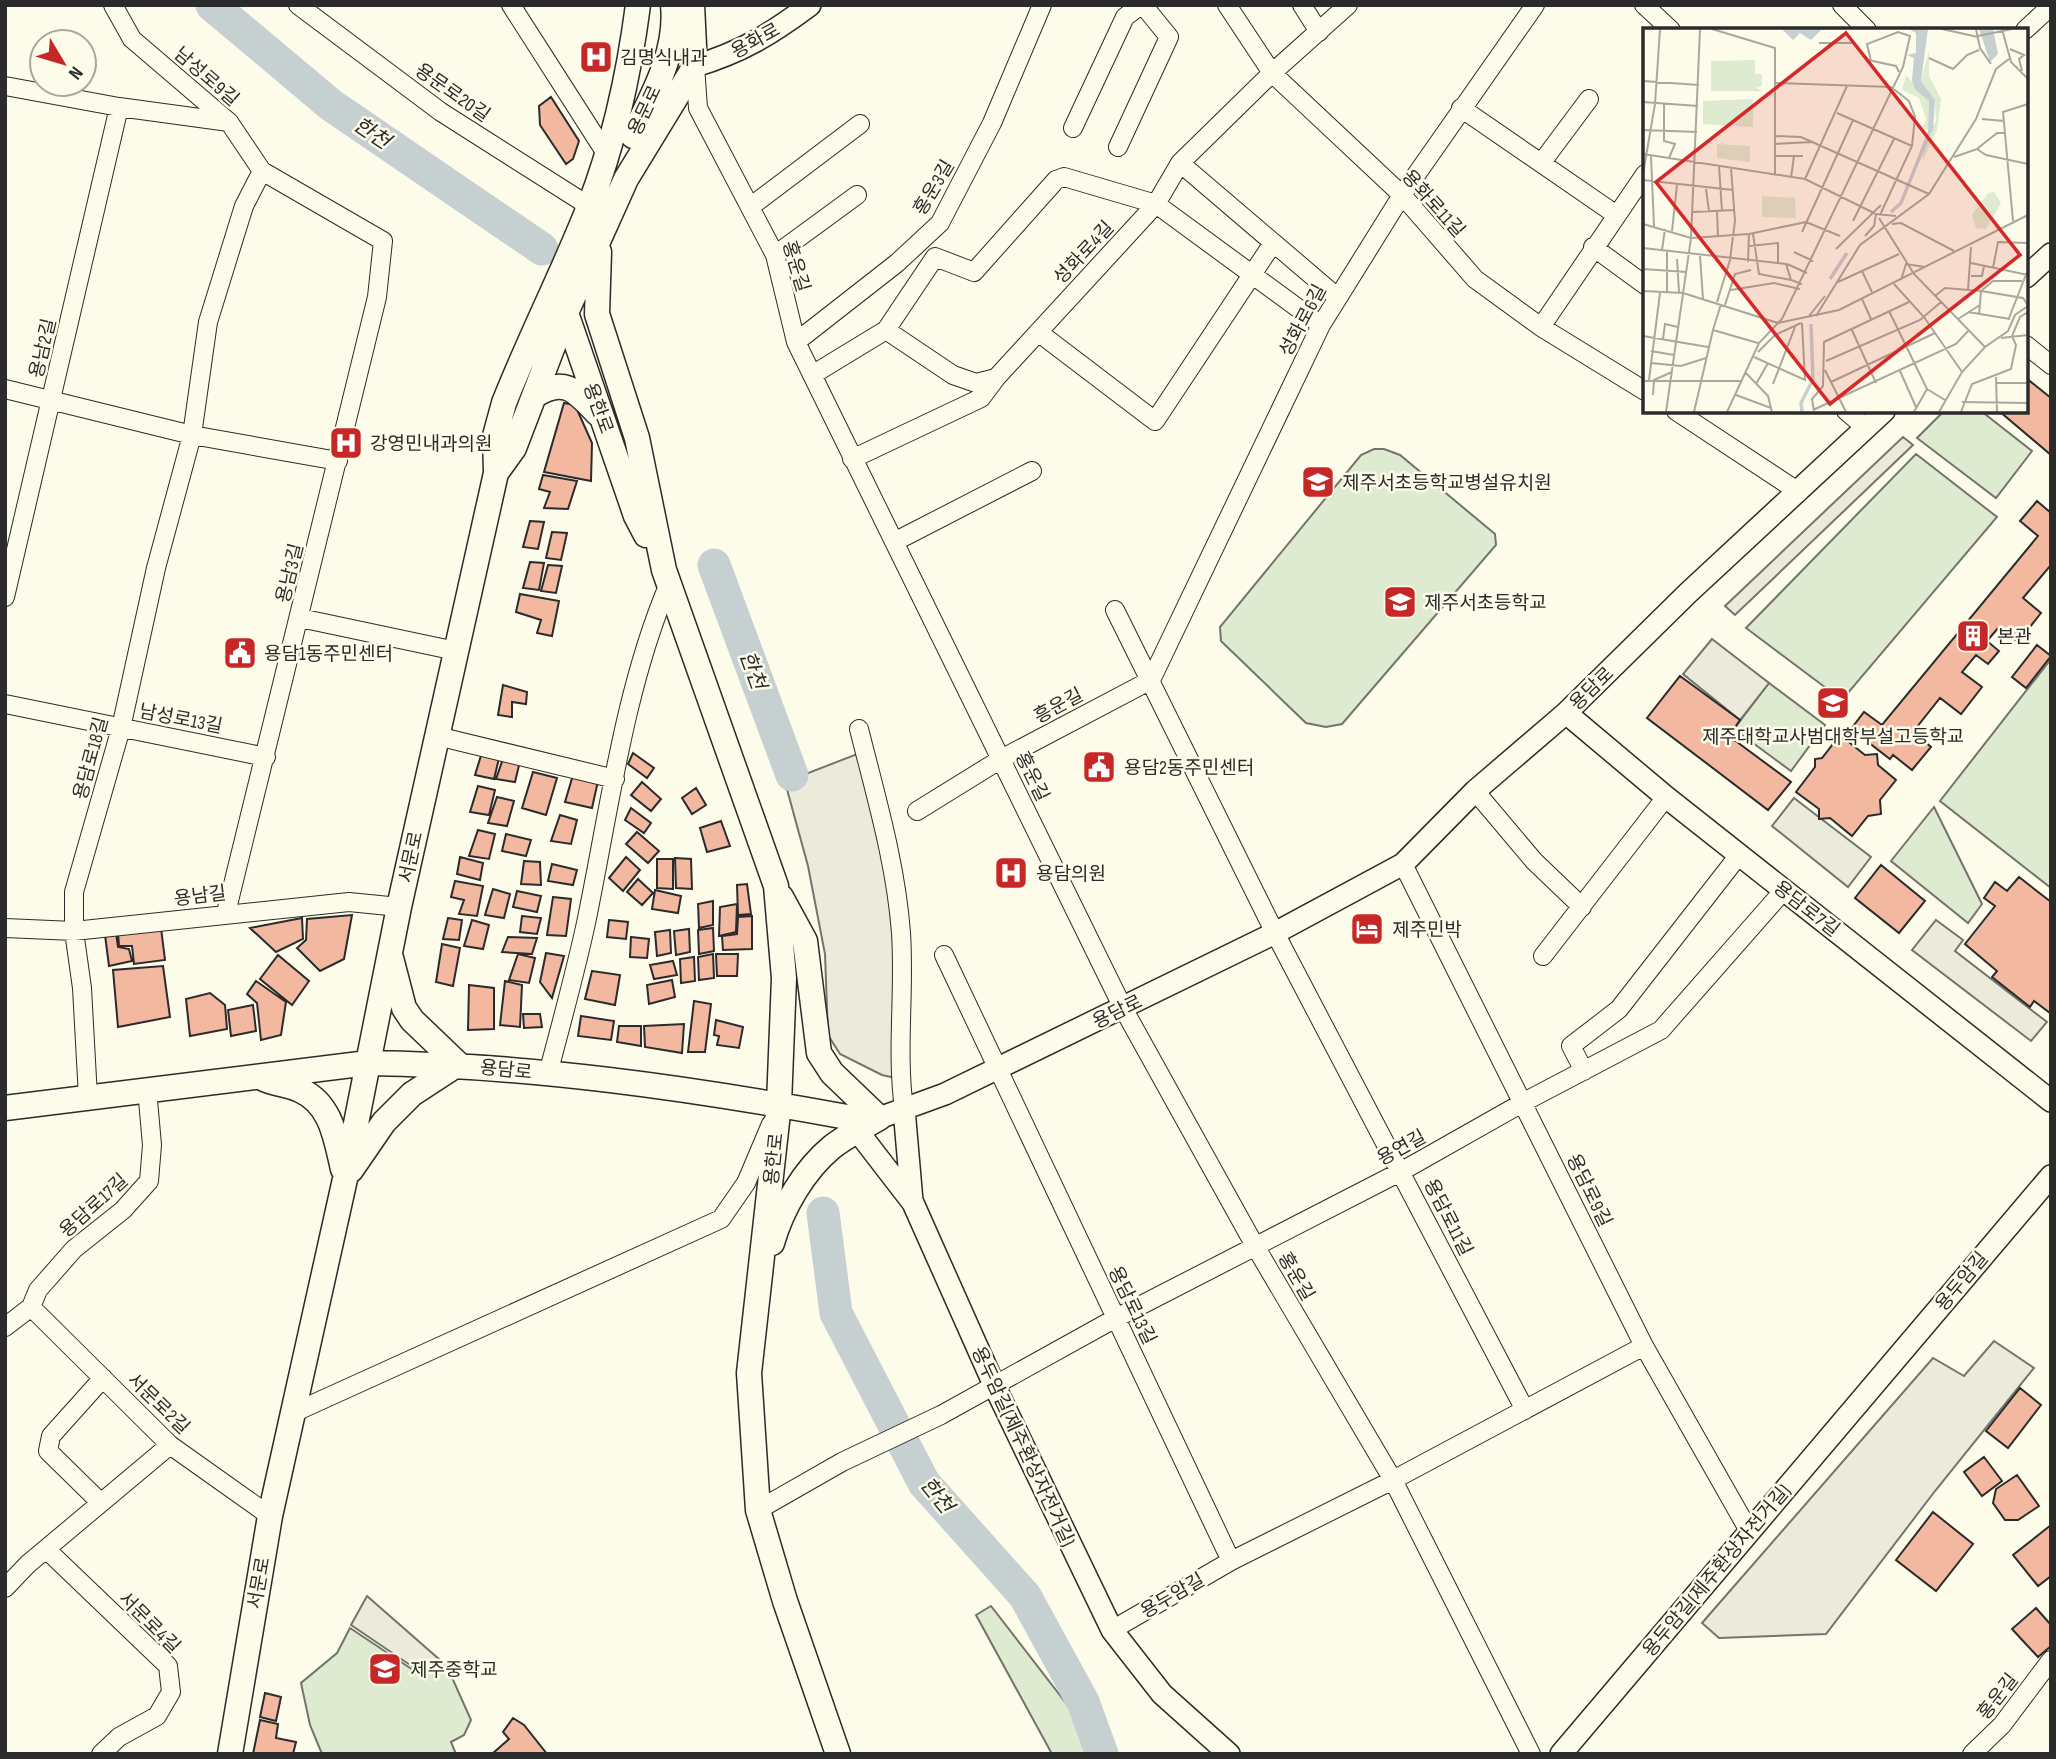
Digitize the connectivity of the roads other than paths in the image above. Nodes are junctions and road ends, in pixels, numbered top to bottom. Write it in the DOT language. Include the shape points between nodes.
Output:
graph roads {
  1 [pos="113,5"];
  2 [pos="298,5"];
  3 [pos="511,5"];
  4 [pos="638,5"];
  5 [pos="673,5"];
  6 [pos="692,5"];
  7 [pos="712,5"];
  8 [pos="810,5"];
  9 [pos="1042,5"];
  10 [pos="1142,5"];
  11 [pos="1227,5"];
  12 [pos="1302,5"];
  13 [pos="1348,5"];
  14 [pos="1535,5"];
  15 [pos="1644,5"];
  16 [pos="1842,5"];
  17 [pos="2051,6"];
  18 [pos="1669,28"];
  19 [pos="1865,28"];
  20 [pos="2027,28"];
  21 [pos="1319,32"];
  22 [pos="695,66"];
  23 [pos="1272,73"];
  24 [pos="5,86"];
  25 [pos="1589,99"];
  26 [pos="119,107"];
  27 [pos="1461,108"];
  28 [pos="229,122"];
  29 [pos="860,124"];
  30 [pos="1073,128"];
  31 [pos="1118,147"];
  32 [pos="607,155"];
  33 [pos="1542,162"];
  34 [pos="1180,163"];
  35 [pos="262,172"];
  36 [pos="1643,177"];
  37 [pos="857,195"];
  38 [pos="1402,195"];
  39 [pos="1156,204"];
  40 [pos="589,206"];
  41 [pos="750,207"];
  42 [pos="1615,214"];
  43 [pos="603,227"];
  44 [pos="574,240"];
  45 [pos="383,242"];
  46 [pos="1273,243"];
  47 [pos="1593,247"];
  48 [pos="775,254"];
  49 [pos="2051,254"];
  50 [pos="1253,275"];
  51 [pos="2028,275"];
  52 [pos="1643,284"];
  53 [pos="1337,297"];
  54 [pos="565,315"];
  55 [pos="1321,325"];
  56 [pos="1541,327"];
  57 [pos="886,330"];
  58 [pos="1038,332"];
  59 [pos="796,342"];
  60 [pos="2028,347"];
  61 [pos="2051,365"];
  62 [pos="812,375"];
  63 [pos="996,378"];
  64 [pos="5,389"];
  65 [pos="1643,390"];
  66 [pos="534,396"];
  67 [pos="51,402"];
  68 [pos="1679,413"];
  69 [pos="1848,413"];
  70 [pos="1882,413"];
  71 [pos="601,414"];
  72 [pos="1866,428"];
  73 [pos="192,435"];
  74 [pos="852,459"];
  75 [pos="338,461"];
  76 [pos="1032,471"];
  77 [pos="495,473"];
  78 [pos="645,481"];
  79 [pos="1798,492"];
  80 [pos="894,542"];
  81 [pos="666,578"];
  82 [pos="5,597"];
  83 [pos="1115,610"];
  84 [pos="300,618"];
  85 [pos="456,651"];
  86 [pos="1152,680"];
  87 [pos="5,704"];
  88 [pos="1566,713"];
  89 [pos="121,728"];
  90 [pos="859,729"];
  91 [pos="437,736"];
  92 [pos="266,757"];
  93 [pos="1001,759"];
  94 [pos="615,779"];
  95 [pos="1475,791"];
  96 [pos="1666,797"];
  97 [pos="917,811"];
  98 [pos="1739,855"];
  99 [pos="1403,864"];
  100 [pos="776,888"];
  101 [pos="1784,890"];
  102 [pos="399,907"];
  103 [pos="1582,907"];
  104 [pos="226,913"];
  105 [pos="5,928"];
  106 [pos="74,931"];
  107 [pos="1275,933"];
  108 [pos="390,954"];
  109 [pos="944,956"];
  110 [pos="1543,956"];
  111 [pos="1123,1008"];
  112 [pos="368,1063"];
  113 [pos="458,1064"];
  114 [pos="996,1068"];
  115 [pos="1584,1071"];
  116 [pos="548,1074"];
  117 [pos="257,1076"];
  118 [pos="147,1089"];
  119 [pos="88,1097"];
  120 [pos="2051,1101"];
  121 [pos="1524,1102"];
  122 [pos="779,1104"];
  123 [pos="5,1108"];
  124 [pos="904,1109"];
  125 [pos="879,1118"];
  126 [pos="853,1124"];
  127 [pos="1402,1171"];
  128 [pos="2051,1176"];
  129 [pos="345,1179"];
  130 [pos="913,1203"];
  131 [pos="1255,1246"];
  132 [pos="758,1293"];
  133 [pos="31,1307"];
  134 [pos="1116,1318"];
  135 [pos="5,1327"];
  136 [pos="1644,1346"];
  137 [pos="103,1378"];
  138 [pos="995,1387"];
  139 [pos="1872,1387"];
  140 [pos="1525,1410"];
  141 [pos="293,1413"];
  142 [pos="170,1445"];
  143 [pos="1393,1480"];
  144 [pos="101,1503"];
  145 [pos="758,1510"];
  146 [pos="270,1516"];
  147 [pos="1749,1531"];
  148 [pos="48,1549"];
  149 [pos="1231,1561"];
  150 [pos="5,1588"];
  151 [pos="1112,1629"];
  152 [pos="2051,1660"];
  153 [pos="101,1754"];
  154 [pos="230,1754"];
  155 [pos="838,1754"];
  156 [pos="1229,1754"];
  157 [pos="1531,1754"];
  158 [pos="1561,1754"];
  159 [pos="1972,1754"];
  1 -- 28 [label="street, 남성로9길" via="132,38"];
  2 -- 40 [label="street, 용문로20길" via="441,112"];
  3 -- 32 [label="street"];
  4 -- 32 [label="main road"];
  5 -- 40 [label="main road, 용문로" via="673,35 655,91 614,172"];
  6 -- 22 [label="main road"];
  7 -- 22 [label="main road, 용문로"];
  8 -- 22 [label="street, 용화로" via="764,39"];
  9 -- 59 [label="street, 홍운3길" via="992,123 940,223"];
  10 -- 30 [label="street" via="1125,18"];
  10 -- 31 [label="street" via="1170,37"];
  11 -- 23 [label="street, 용화로11길"];
  12 -- 21 [label="street"];
  13 -- 21 [label="street, 성화로4길"];
  14 -- 27 [label="street, 성화로6길"];
  15 -- 18 [label="street"];
  16 -- 19 [label="street"];
  17 -- 20 [label="street"];
  21 -- 23 [label="street, 성화로4길"];
  22 -- 41 [label="street, 홍운길" via="698,108"];
  22 -- 43 [label="main road, 용문로" via="651,134"];
  23 -- 34 [label="street, 성화로4길"];
  23 -- 38 [label="street, 용화로11길"];
  24 -- 26 [label="street"];
  25 -- 33 [label="street"];
  26 -- 28 [label="street"];
  26 -- 67 [label="street, 용남2길"];
  27 -- 33 [label="street"];
  27 -- 38 [label="street, 성화로6길"];
  28 -- 35 [label="street, 남성로9길"];
  29 -- 41 [label="street"];
  32 -- 40 [label="main road"];
  33 -- 42 [label="street"];
  34 -- 39 [label="street, 성화로4길"];
  34 -- 46 [label="street"];
  35 -- 45 [label="street, 남성로9길"];
  35 -- 73 [label="street, 용담로18길" via="244,206 208,322"];
  36 -- 42 [label="street"];
  37 -- 48 [label="street"];
  38 -- 53 [label="street, 성화로6길"];
  38 -- 56 [label="street, 용화로11길" via="1475,278"];
  39 -- 50 [label="street"];
  39 -- 57 [label="street" via="1064,177 1056,180 974,272 935,257"];
  39 -- 58 [label="street, 성화로4길"];
  40 -- 44 [label="main road"];
  41 -- 48 [label="street, 홍운길"];
  42 -- 47 [label="street"];
  43 -- 54 [label="main road, 용문로"];
  43 -- 78 [label="main road, 용한로" via="597,314 637,438"];
  44 -- 54 [label="main road, 용한로"];
  44 -- 77 [label="main road" via="505,404 495,436"];
  45 -- 75 [label="street, 용남3길" via="377,297"];
  46 -- 50 [label="street"];
  46 -- 53 [label="street"];
  47 -- 52 [label="street"];
  47 -- 56 [label="street"];
  48 -- 59 [label="street, 홍운길"];
  49 -- 51 [label="street"];
  50 -- 55 [label="street"];
  50 -- 58 [label="street" via="1155,421"];
  53 -- 55 [label="street, 성화로6길"];
  54 -- 66 [label="main road, 서문로"];
  54 -- 71 [label="main road, 용한로"];
  55 -- 86 [label="street, 성화로6길"];
  56 -- 65 [label="street, 용화로11길"];
  57 -- 62 [label="street"];
  57 -- 63 [label="street" via="953,375 976,383"];
  58 -- 63 [label="street, 성화로4길"];
  59 -- 62 [label="street, 홍운길"];
  60 -- 61 [label="street"];
  62 -- 74 [label="street, 홍운길"];
  63 -- 74 [label="street, 성화로4길" via="981,398"];
  64 -- 67 [label="street"];
  66 -- 71 [label="main road" via="555,386 568,388"];
  66 -- 77 [label="main road, 서문로" via="514,448"];
  67 -- 73 [label="street"];
  67 -- 82 [label="street, 용남2길"];
  68 -- 79 [label="street"];
  69 -- 72 [label="street"];
  70 -- 72 [label="street, 용담로"];
  71 -- 78 [label="main road" via="604,397"];
  71 -- 81 [label="main road, 용한로" via="636,516"];
  72 -- 79 [label="street, 용담로"];
  73 -- 75 [label="street"];
  73 -- 89 [label="street, 용담로18길" via="156,568"];
  74 -- 80 [label="street, 홍운길"];
  75 -- 84 [label="street, 용남3길"];
  76 -- 80 [label="street"];
  77 -- 85 [label="main road, 서문로"];
  78 -- 81 [label="main road, 용한로"];
  79 -- 88 [label="street, 용담로"];
  80 -- 93 [label="street, 홍운길"];
  81 -- 94 [label="street"];
  81 -- 100 [label="main road, 용한로"];
  83 -- 86 [label="street"];
  84 -- 85 [label="street"];
  84 -- 92 [label="street, 용남3길"];
  85 -- 91 [label="main road, 서문로"];
  86 -- 93 [label="street, 흥운길"];
  86 -- 107 [label="street"];
  87 -- 89 [label="street, 남성로13길"];
  88 -- 95 [label="street, 용담로"];
  88 -- 96 [label="street, 용담로7길"];
  89 -- 92 [label="street, 남성로13길"];
  89 -- 106 [label="street, 용담로18길" via="74,892"];
  90 -- 124 [label="street" via="896,882"];
  91 -- 94 [label="street"];
  91 -- 102 [label="main road, 서문로"];
  92 -- 104 [label="street, 용남3길"];
  93 -- 97 [label="street, 흥운길"];
  93 -- 111 [label="street, 홍운길"];
  94 -- 116 [label="street" via="586,924"];
  95 -- 99 [label="street, 용담로"];
  95 -- 103 [label="street" via="1534,861"];
  96 -- 98 [label="street, 용담로7길"];
  96 -- 103 [label="street"];
  98 -- 101 [label="street, 용담로7길"];
  98 -- 115 [label="street" via="1619,1009 1571,1046"];
  99 -- 107 [label="street, 용담로"];
  99 -- 121 [label="street, 용담로9길"];
  100 -- 122 [label="main road, 용한로" via="784,978"];
  100 -- 125 [label="main road" via="806,941 819,1053 832,1073"];
  101 -- 115 [label="street, 용연길" via="1661,1030"];
  101 -- 120 [label="street, 용담로7길"];
  102 -- 104 [label="street, 용남길" via="349,902"];
  102 -- 108 [label="main road, 서문로"];
  103 -- 110 [label="street"];
  104 -- 106 [label="street, 용남길"];
  105 -- 106 [label="street, 용남길"];
  106 -- 119 [label="street, 용담로18길"];
  107 -- 111 [label="street, 용담로"];
  107 -- 127 [label="street, 용담로11길"];
  108 -- 112 [label="main road, 서문로"];
  108 -- 113 [label="main road" via="408,1014"];
  109 -- 114 [label="street"];
  111 -- 114 [label="street, 용담로"];
  111 -- 131 [label="street, 홍운길"];
  112 -- 113 [label="main road, 용담로"];
  112 -- 117 [label="main road, 용담로"];
  112 -- 129 [label="main road, 서문로"];
  113 -- 116 [label="main road, 용담로"];
  113 -- 129 [label="main road" via="412,1094 384,1122"];
  114 -- 124 [label="street, 용담로"];
  114 -- 134 [label="street, 용담로13길"];
  115 -- 121 [label="street, 용연길"];
  116 -- 122 [label="main road, 용담로"];
  117 -- 118 [label="main road, 용담로"];
  117 -- 129 [label="main road" via="300,1090 325,1111 333,1125"];
  118 -- 119 [label="main road, 용담로"];
  118 -- 133 [label="street, 용담로17길" via="152,1145 149,1181 123,1210 74,1249 38,1290"];
  119 -- 123 [label="main road, 용담로"];
  121 -- 127 [label="street, 용연길"];
  121 -- 136 [label="street, 용담로9길"];
  122 -- 126 [label="main road, 용담로"];
  122 -- 132 [label="main road, 용한로"];
  122 -- 141 [label="street" via="746,1183 721,1219"];
  124 -- 125 [label="street, 용담로"];
  124 -- 130 [label="street"];
  125 -- 126 [label="main road"];
  126 -- 130 [label="street, 용두암길(제주환상자전거길)"];
  126 -- 132 [label="main road" via="792,1196 776,1229"];
  127 -- 131 [label="street, 용연길"];
  127 -- 140 [label="street, 용담로11길"];
  128 -- 139 [label="street, 용두암길"];
  129 -- 141 [label="main road, 서문로"];
  130 -- 138 [label="street, 용두암길(제주환상자전거길)"];
  131 -- 134 [label="street, 용연길"];
  131 -- 143 [label="street, 홍운길"];
  132 -- 145 [label="main road, 용한로" via="749,1373"];
  133 -- 135 [label="street, 용담로17길"];
  133 -- 137 [label="street, 서문로2길"];
  134 -- 138 [label="street, 용연길"];
  134 -- 149 [label="street, 용담로13길"];
  136 -- 140 [label="street"];
  136 -- 147 [label="street, 용담로9길"];
  137 -- 142 [label="street, 서문로2길"];
  137 -- 144 [label="street" via="51,1436 48,1451"];
  138 -- 145 [label="street, 용연길" via="842,1462"];
  138 -- 151 [label="street, 용두암길(제주환상자전거길)"];
  139 -- 147 [label="street, 용두암길(제주환상자전거길)"];
  140 -- 143 [label="street"];
  141 -- 146 [label="main road, 서문로"];
  142 -- 144 [label="street"];
  142 -- 146 [label="street, 서문로2길"];
  143 -- 149 [label="street"];
  143 -- 157 [label="street, 홍운길"];
  144 -- 148 [label="street"];
  145 -- 155 [label="main road, 용한로"];
  146 -- 154 [label="main road, 서문로"];
  147 -- 158 [label="street, 용두암길(제주환상자전거길)"];
  148 -- 150 [label="street"];
  148 -- 153 [label="street, 서문로4길" via="168,1666 171,1692 157,1716 119,1737"];
  149 -- 151 [label="street, 용두암길"];
  151 -- 156 [label="street, 용두암길(제주환상자전거길)" via="1162,1694"];
  152 -- 159 [label="street, 홍운길" via="2002,1725"];
}
